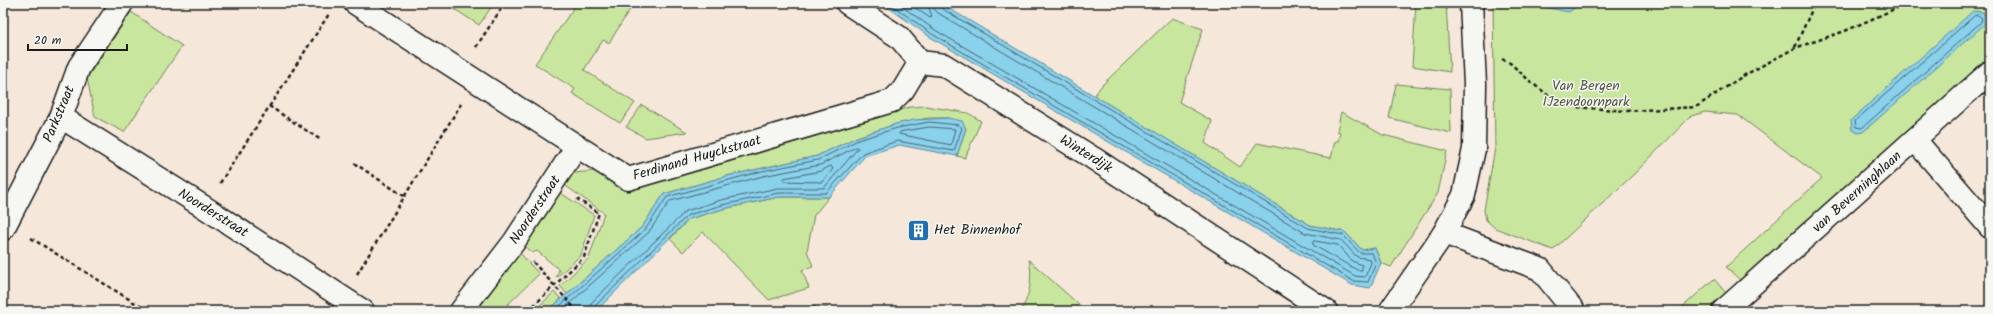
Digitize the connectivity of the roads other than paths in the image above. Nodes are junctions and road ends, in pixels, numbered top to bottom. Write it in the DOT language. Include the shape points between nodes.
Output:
graph roads {
  1 [pos="122,3"];
  2 [pos="355,3"];
  3 [pos="847,3"];
  4 [pos="1472,3"];
  5 [pos="920,62"];
  6 [pos="1990,72"];
  7 [pos="61,117"];
  8 [pos="1915,140"];
  9 [pos="577,146"];
  10 [pos="5,226"];
  11 [pos="1990,227"];
  12 [pos="1444,233"];
  13 [pos="364,311"];
  14 [pos="462,311"];
  15 [pos="1326,311"];
  16 [pos="1390,311"];
  17 [pos="1574,311"];
  18 [pos="1723,311"];
  1 -- 7 [label="street, Parkstraat" via="79,67"];
  2 -- 9 [label="street, Ferdinand Huyckstraat"];
  3 -- 5 [label="street" via="899,37"];
  4 -- 12 [label="street" via="1474,149 1464,195"];
  5 -- 9 [label="street, Ferdinand Huyckstraat" via="903,90 892,101 628,179"];
  5 -- 15 [label="street, Winterdijk" via="944,65 1100,162"];
  6 -- 8 [label="street, van Beverninghlaan"];
  7 -- 10 [label="street, Parkstraat"];
  7 -- 13 [label="street, Noorderstraat"];
  8 -- 11 [label="street"];
  8 -- 18 [label="street, van Beverninghlaan"];
  9 -- 14 [label="street, Noorderstraat" via="514,242"];
  12 -- 16 [label="street"];
  12 -- 17 [label="street" via="1540,269"];
}
